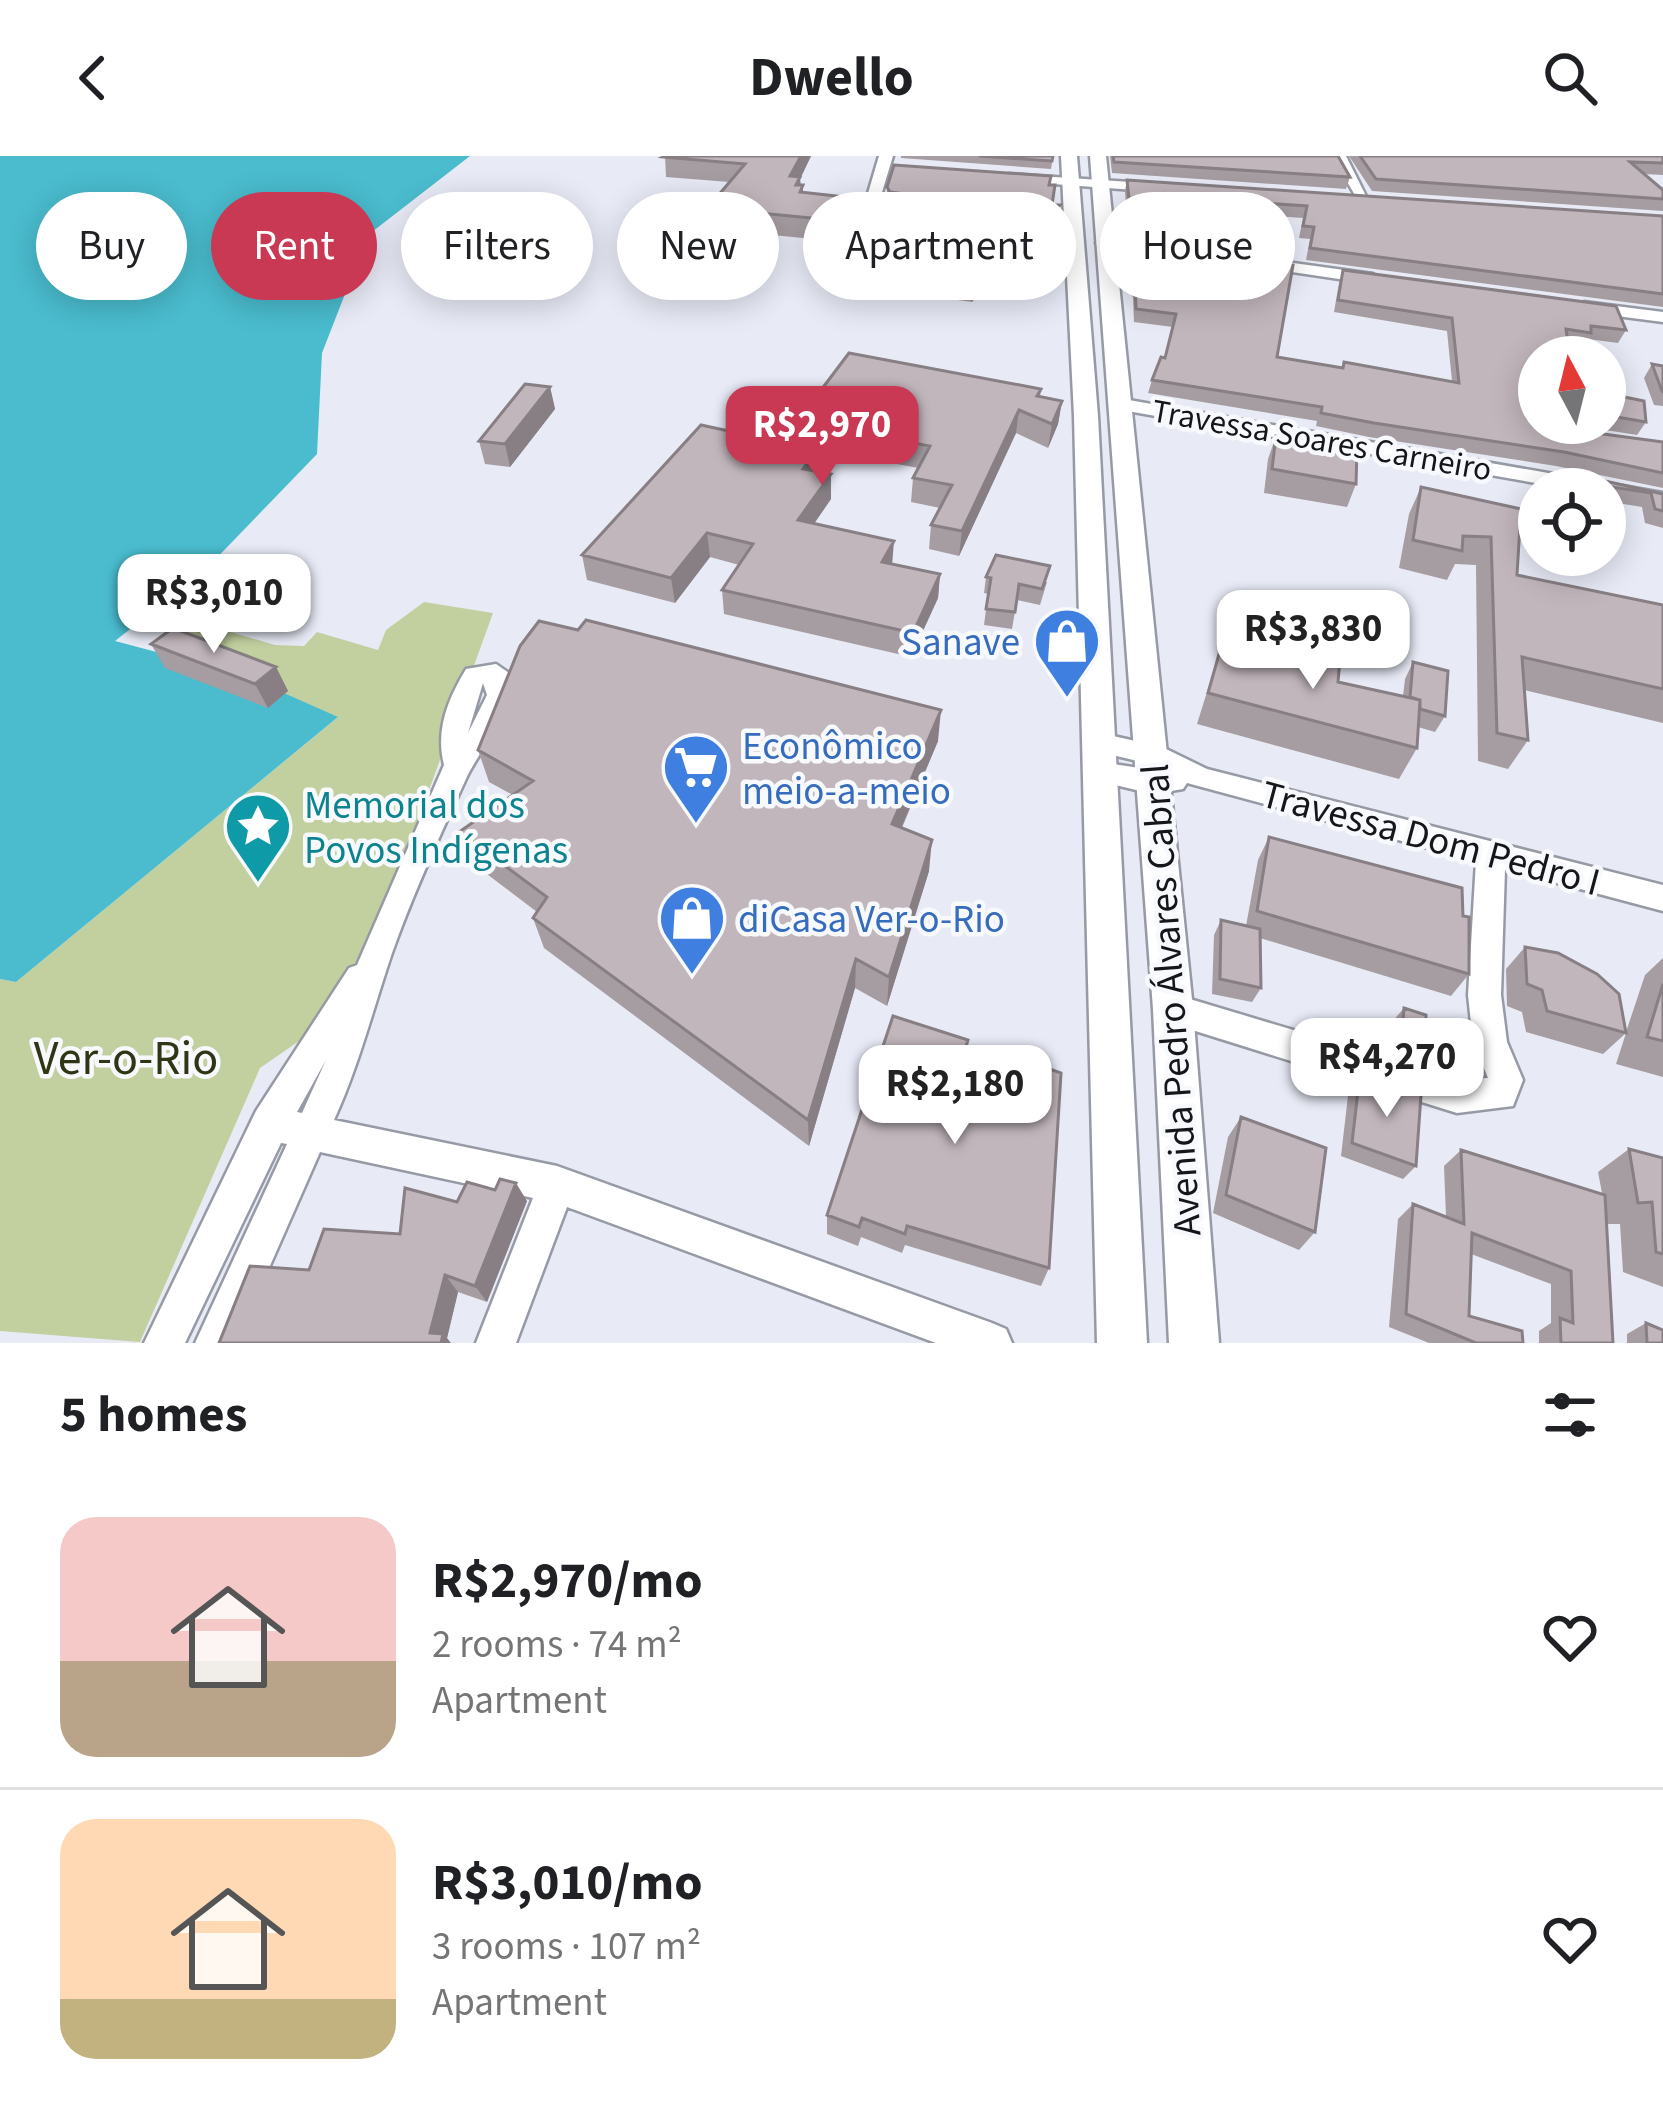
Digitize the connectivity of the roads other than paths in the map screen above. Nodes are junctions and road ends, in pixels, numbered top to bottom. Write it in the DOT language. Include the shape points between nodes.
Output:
graph roads {
  1 [pos="1098,156"];
  2 [pos="1339,156"];
  3 [pos="885,161"];
  4 [pos="908,168"];
  5 [pos="1080,174"];
  6 [pos="1000,176"];
  7 [pos="1173,188"];
  8 [pos="875,192"];
  9 [pos="1340,197"];
  10 [pos="1364,199"];
  11 [pos="1387,200"];
  12 [pos="1083,242"];
  13 [pos="1100,244"];
  14 [pos="1295,268"];
  15 [pos="1385,280"];
  16 [pos="1565,304"];
  17 [pos="1663,317"];
  18 [pos="1123,404"];
  19 [pos="1608,465"];
  20 [pos="1608,468"];
  21 [pos="1518,473"];
  22 [pos="1626,492"];
  23 [pos="1663,499"];
  24 [pos="1100,758"];
  25 [pos="458,765"];
  26 [pos="1153,769"];
  27 [pos="1492,853"];
  28 [pos="1663,898"];
  29 [pos="376,955"];
  30 [pos="1174,1009"];
  31 [pos="269,1123"];
  32 [pos="314,1129"];
  33 [pos="557,1185"];
  34 [pos="164,1343"];
  35 [pos="215,1343"];
  36 [pos="496,1343"];
  37 [pos="992,1343"];
  38 [pos="1122,1343"];
  39 [pos="1194,1343"];
  1 -- 5 [label="main road, Avenida Pedro Álvares Cabral"];
  2 -- 10 [label="street"];
  3 -- 4 [label="street"];
  3 -- 8 [label="street"];
  5 -- 6 [label="street"];
  5 -- 7 [label="street"];
  5 -- 12 [label="main road, Avenida Pedro Álvares Cabral"];
  9 -- 10 [label="street"];
  10 -- 11 [label="street"];
  12 -- 13 [label="street"];
  12 -- 18 [label="main road, Avenida Pedro Álvares Cabral"];
  12 -- 24 [label="main road, Avenida Pedro Álvares Cabral"];
  14 -- 15 [label="street"];
  16 -- 17 [label="street"];
  18 -- 21 [label="street, Travessa Soares Carneiro"];
  18 -- 26 [label="main road, Avenida Pedro Álvares Cabral"];
  19 -- 20 [label="street"];
  22 -- 23 [label="street, Travessa Soares Carneiro"];
  24 -- 26 [label="street, Travessa Dom Pedro I"];
  24 -- 38 [label="main road, Avenida Pedro Álvares Cabral"];
  25 -- 29 [label="street"];
  26 -- 27 [label="street, Travessa Dom Pedro I"];
  26 -- 30 [label="main road, Avenida Pedro Álvares Cabral"];
  27 -- 28 [label="street, Travessa Dom Pedro I"];
  27 -- 30 [label="street" via="1482,950 1490,1047 1506,1086 1501,1094 1457,1096"];
  29 -- 31 [label="street"];
  29 -- 32 [label="street"];
  30 -- 39 [label="main road, Avenida Pedro Álvares Cabral"];
  31 -- 32 [label="street"];
  31 -- 34 [label="street"];
  32 -- 33 [label="street"];
  32 -- 35 [label="street"];
  33 -- 36 [label="street"];
  33 -- 37 [label="street"];
}
